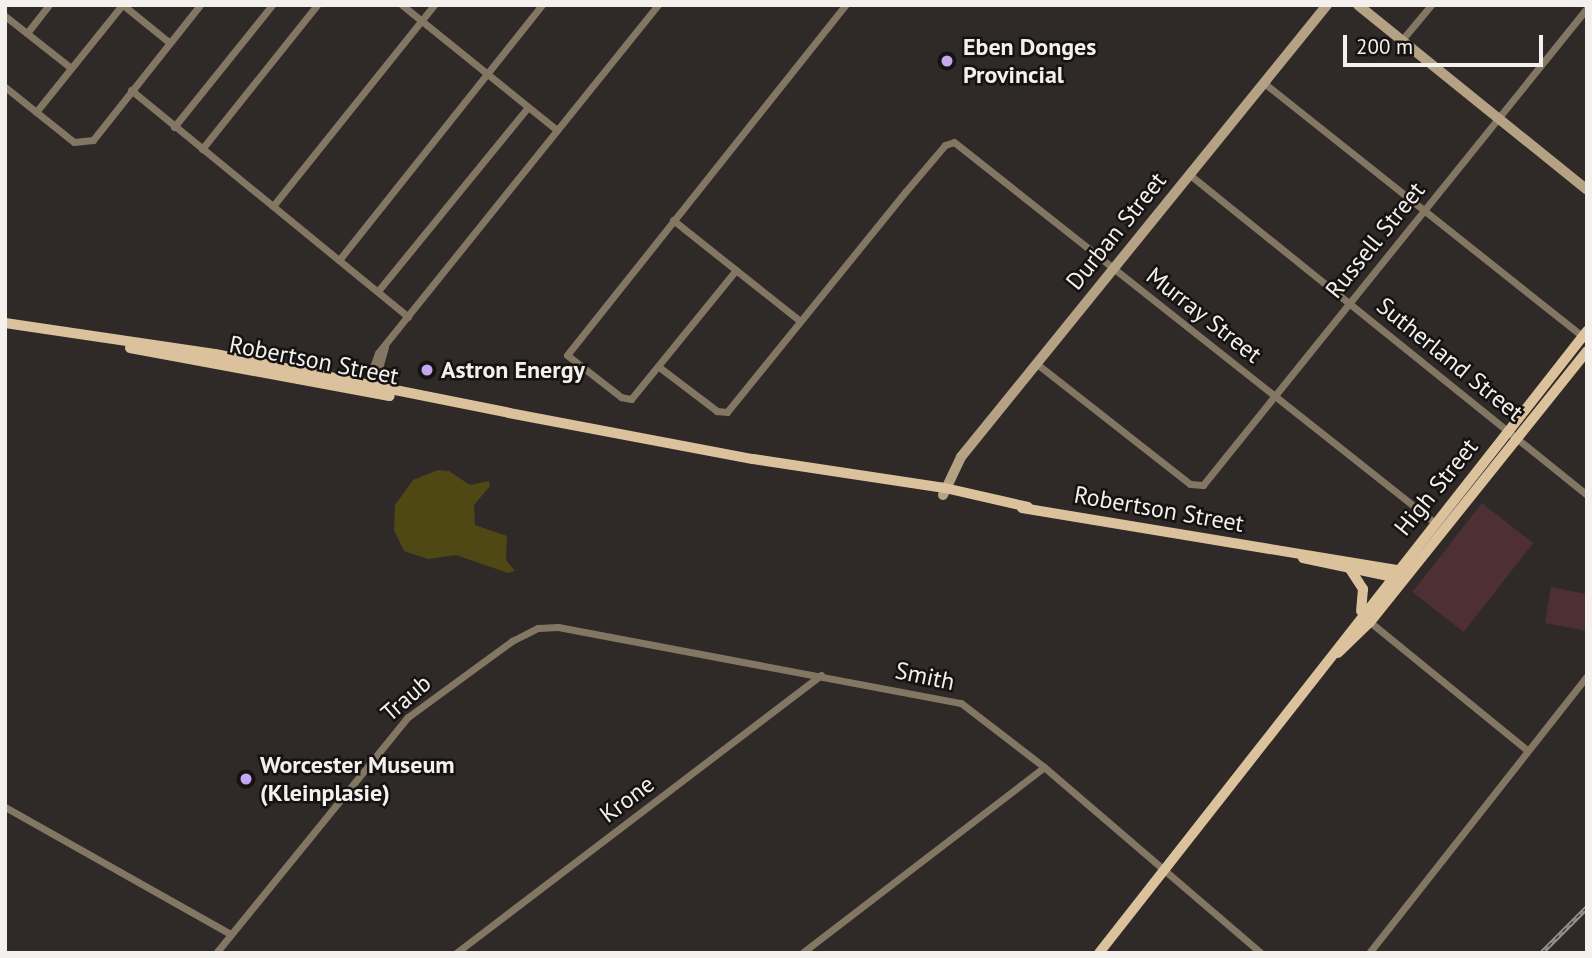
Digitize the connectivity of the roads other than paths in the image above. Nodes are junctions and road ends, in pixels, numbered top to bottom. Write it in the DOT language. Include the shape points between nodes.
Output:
graph roads {
  1 [pos="49,5"];
  2 [pos="122,5"];
  3 [pos="200,5"];
  4 [pos="272,5"];
  5 [pos="317,5"];
  6 [pos="402,5"];
  7 [pos="434,5"];
  8 [pos="542,5"];
  9 [pos="658,5"];
  10 [pos="845,5"];
  11 [pos="1327,5"];
  12 [pos="1357,5"];
  13 [pos="1431,5"];
  14 [pos="1587,8"];
  15 [pos="5,16"];
  16 [pos="422,21"];
  17 [pos="27,33"];
  18 [pos="1401,41"];
  19 [pos="170,43"];
  20 [pos="71,68"];
  21 [pos="487,74"];
  22 [pos="1264,83"];
  23 [pos="5,87"];
  24 [pos="131,90"];
  25 [pos="528,107"];
  26 [pos="36,112"];
  27 [pos="1498,118"];
  28 [pos="174,127"];
  29 [pos="557,131"];
  30 [pos="202,149"];
  31 [pos="1190,175"];
  32 [pos="1587,190"];
  33 [pos="273,206"];
  34 [pos="1424,210"];
  35 [pos="673,220"];
  36 [pos="339,260"];
  37 [pos="1113,268"];
  38 [pos="736,270"];
  39 [pos="378,291"];
  40 [pos="1349,302"];
  41 [pos="408,317"];
  42 [pos="800,321"];
  43 [pos="5,323"];
  44 [pos="1585,336"];
  45 [pos="1587,351"];
  46 [pos="1037,364"];
  47 [pos="659,367"];
  48 [pos="370,389"];
  49 [pos="1275,396"];
  50 [pos="1507,431"];
  51 [pos="1517,439"];
  52 [pos="944,491"];
  53 [pos="1587,495"];
  54 [pos="1434,523"];
  55 [pos="1283,552"];
  56 [pos="1349,568"];
  57 [pos="1400,575"];
  58 [pos="1359,617"];
  59 [pos="1370,622"];
  60 [pos="538,628"];
  61 [pos="1321,670"];
  62 [pos="821,675"];
  63 [pos="1587,676"];
  64 [pos="1527,750"];
  65 [pos="1044,767"];
  66 [pos="5,807"];
  67 [pos="1163,869"];
  68 [pos="230,934"];
  69 [pos="216,953"];
  70 [pos="456,953"];
  71 [pos="802,953"];
  72 [pos="1099,953"];
  73 [pos="1261,953"];
  74 [pos="1369,953"];
  1 -- 17 [label="street"];
  2 -- 19 [label="street"];
  2 -- 20 [label="street"];
  3 -- 19 [label="street"];
  4 -- 28 [label="street"];
  5 -- 30 [label="street"];
  6 -- 16 [label="street"];
  7 -- 16 [label="street"];
  8 -- 21 [label="street"];
  9 -- 29 [label="street"];
  10 -- 35 [label="street"];
  11 -- 22 [label="street, Durban Street"];
  12 -- 18 [label="street"];
  13 -- 18 [label="street"];
  14 -- 27 [label="street, Russell Street"];
  15 -- 17 [label="street"];
  16 -- 21 [label="street"];
  16 -- 33 [label="street"];
  17 -- 20 [label="street"];
  18 -- 27 [label="street"];
  19 -- 24 [label="street"];
  20 -- 26 [label="street"];
  21 -- 25 [label="street"];
  21 -- 36 [label="street"];
  22 -- 31 [label="street, Durban Street"];
  22 -- 34 [label="street"];
  23 -- 26 [label="street"];
  24 -- 26 [label="street" via="93,140 74,142"];
  24 -- 28 [label="street"];
  25 -- 29 [label="street"];
  25 -- 39 [label="street"];
  27 -- 32 [label="street"];
  27 -- 34 [label="street, Russell Street"];
  28 -- 30 [label="street"];
  29 -- 41 [label="street"];
  30 -- 33 [label="street"];
  31 -- 37 [label="street, Durban Street"];
  31 -- 40 [label="street, Sutherland Street"];
  33 -- 36 [label="street"];
  34 -- 40 [label="street, Russell Street"];
  34 -- 44 [label="street"];
  35 -- 38 [label="street"];
  35 -- 47 [label="street" via="567,354 627,400 637,395"];
  36 -- 39 [label="street"];
  37 -- 42 [label="street, Murray Street" via="961,146 949,143"];
  37 -- 46 [label="street, Durban Street"];
  37 -- 49 [label="street, Murray Street"];
  38 -- 42 [label="street"];
  38 -- 47 [label="street"];
  39 -- 41 [label="street"];
  40 -- 49 [label="street, Russell Street"];
  40 -- 50 [label="street, Sutherland Street"];
  41 -- 48 [label="street" via="385,346"];
  42 -- 47 [label="street" via="722,413"];
  43 -- 48 [label="main road, Robertson Street" via="215,354"];
  44 -- 50 [label="main road, High Street"];
  45 -- 51 [label="main road, High Street"];
  46 -- 49 [label="street, Russell Street" via="1190,484 1207,482"];
  46 -- 52 [label="street, Durban Street" via="961,457"];
  48 -- 52 [label="main road, Robertson Street"];
  49 -- 54 [label="street, Murray Street"];
  50 -- 51 [label="street, Sutherland Street"];
  50 -- 54 [label="main road, High Street"];
  51 -- 53 [label="street, Sutherland Street"];
  51 -- 57 [label="main road, High Street"];
  52 -- 55 [label="main road, Robertson Street"];
  54 -- 57 [label="main road, High Street"];
  55 -- 56 [label="main road, Robertson Street"];
  55 -- 57 [label="main road, Robertson Street"];
  56 -- 57 [label="main road, Robertson Street"];
  56 -- 58 [label="main road" via="1363,589"];
  57 -- 58 [label="main road, High Street"];
  57 -- 59 [label="main road, High Street"];
  58 -- 61 [label="main road, High Street"];
  59 -- 61 [label="main road, High Street"];
  59 -- 64 [label="street"];
  60 -- 62 [label="street, Smith" via="558,627"];
  60 -- 68 [label="street, Traub" via="512,641 408,717"];
  61 -- 67 [label="main road, High Street"];
  62 -- 65 [label="street, Smith" via="961,702"];
  62 -- 70 [label="street, Krone"];
  63 -- 64 [label="street"];
  64 -- 74 [label="street"];
  65 -- 67 [label="street, Smith"];
  65 -- 71 [label="street"];
  66 -- 68 [label="street"];
  67 -- 72 [label="main road, High Street"];
  67 -- 73 [label="street, Smith"];
  68 -- 69 [label="street, Traub"];
}
